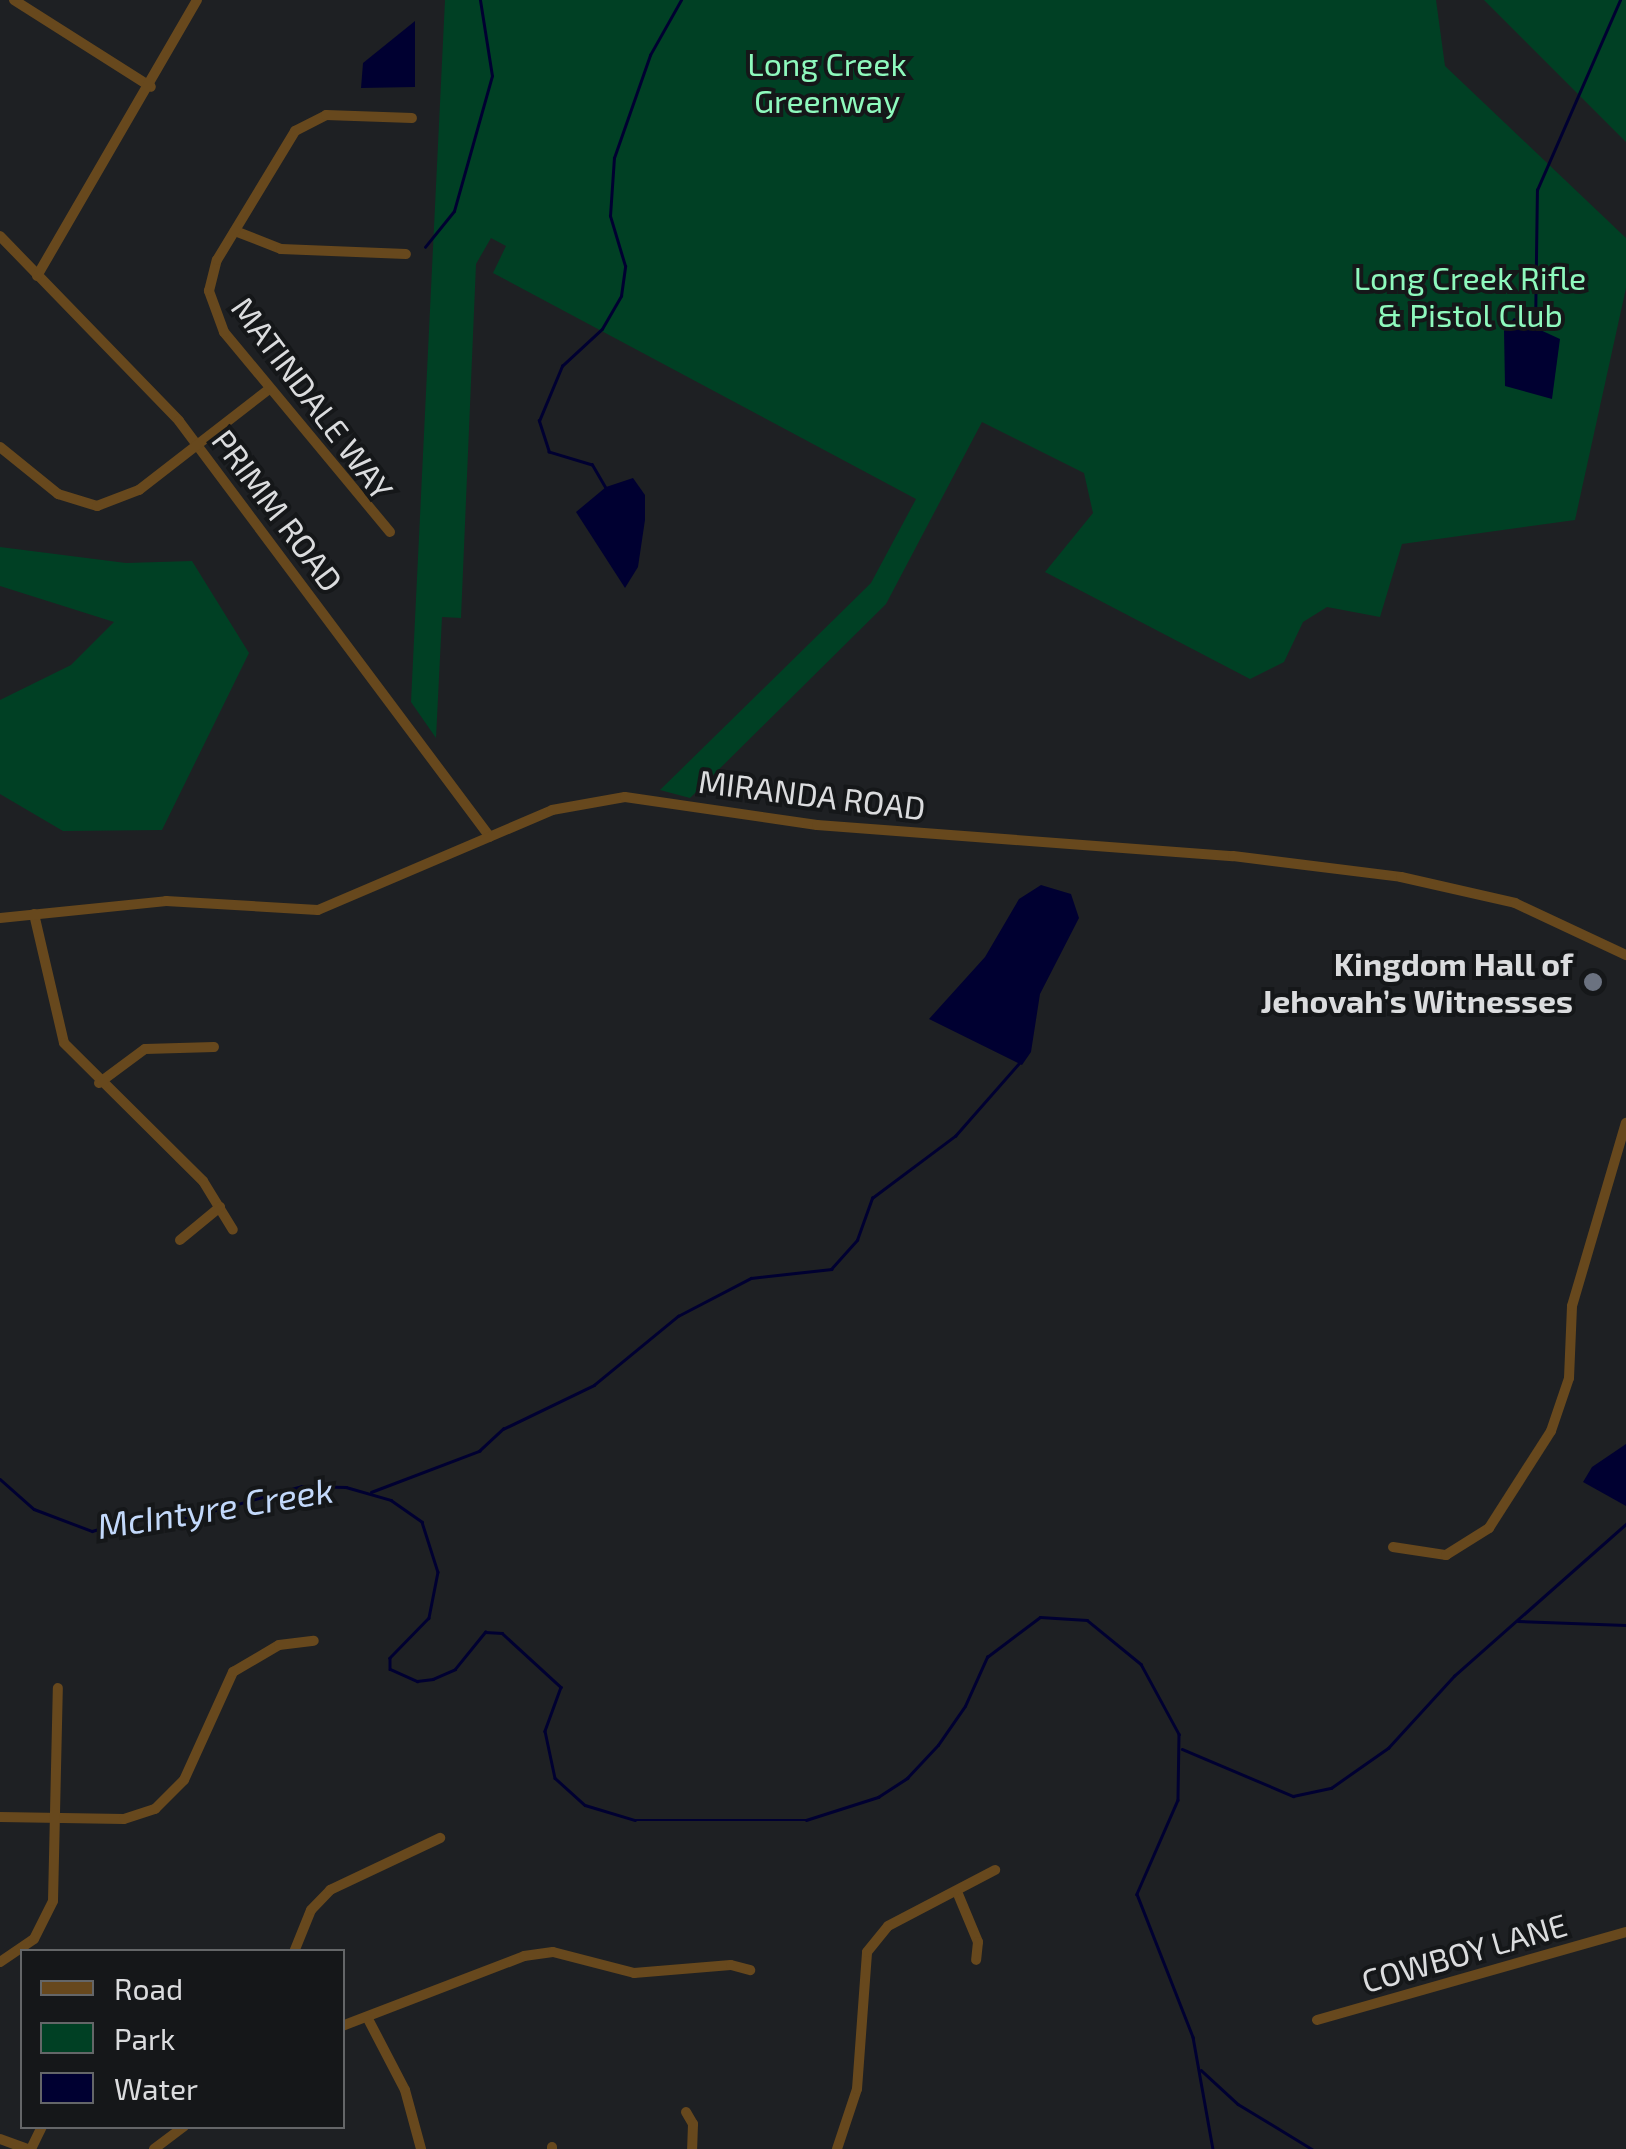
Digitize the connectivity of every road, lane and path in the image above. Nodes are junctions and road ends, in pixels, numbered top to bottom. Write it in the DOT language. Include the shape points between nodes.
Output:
graph roads {
  1 [pos="14,0"];
  2 [pos="198,0"];
  3 [pos="151,87"];
  4 [pos="412,118"];
  5 [pos="234,230"];
  6 [pos="0,236"];
  7 [pos="406,254"];
  8 [pos="37,276"];
  9 [pos="269,389"];
  10 [pos="198,445"];
  11 [pos="0,447"];
  12 [pos="390,532"];
  13 [pos="490,837"];
  14 [pos="34,914"];
  15 [pos="0,918"];
  16 [pos="1626,955"];
  17 [pos="214,1047"];
  18 [pos="99,1083"];
  19 [pos="1626,1123"];
  20 [pos="220,1207"];
  21 [pos="233,1230"];
  22 [pos="180,1240"];
  23 [pos="1393,1547"];
  24 [pos="314,1641"];
  25 [pos="58,1688"];
  26 [pos="56,1816"];
  27 [pos="0,1817"];
  28 [pos="440,1838"];
  29 [pos="994,1870"];
  30 [pos="958,1894"];
  31 [pos="1626,1932"];
  32 [pos="295,1949"];
  33 [pos="976,1960"];
  34 [pos="0,1962"];
  35 [pos="750,1970"];
  36 [pos="367,2018"];
  37 [pos="1317,2020"];
  38 [pos="345,2025"];
  39 [pos="686,2112"];
  40 [pos="180,2129"];
  41 [pos="0,2139"];
  42 [pos="30,2149"];
  43 [pos="154,2149"];
  44 [pos="421,2149"];
  45 [pos="692,2149"];
  46 [pos="837,2149"];
  1 -- 3 [label="street"];
  2 -- 3 [label="street"];
  3 -- 8 [label="street"];
  4 -- 5 [label="street, MATINDALE WAY" via="311,120 284,145"];
  5 -- 7 [label="street" via="281,249"];
  5 -- 9 [label="street, MATINDALE WAY" via="212,275 210,306"];
  6 -- 8 [label="street, PRIMM ROAD"];
  8 -- 10 [label="street, PRIMM ROAD"];
  9 -- 10 [label="street"];
  9 -- 12 [label="street, MATINDALE WAY"];
  10 -- 11 [label="street" via="138,490 97,506 58,494"];
  10 -- 13 [label="street, PRIMM ROAD"];
  13 -- 14 [label="street, MIRANDA ROAD" via="318,910 166,901"];
  13 -- 16 [label="street, MIRANDA ROAD" via="570,804 625,798 817,825 1234,856 1474,891 1568,924"];
  14 -- 15 [label="street, MIRANDA ROAD"];
  14 -- 18 [label="street" via="64,1044"];
  17 -- 18 [label="street" via="145,1049"];
  18 -- 20 [label="street" via="193,1169"];
  19 -- 23 [label="street" via="1572,1306 1569,1378 1551,1430 1489,1528 1446,1554"];
  20 -- 21 [label="street"];
  20 -- 22 [label="street"];
  24 -- 26 [label="street" via="279,1645 233,1672 184,1780 155,1809 124,1819"];
  25 -- 26 [label="street"];
  26 -- 27 [label="street"];
  26 -- 34 [label="street" via="50,1911 34,1939"];
  28 -- 32 [label="street" via="330,1890 312,1910"];
  29 -- 30 [label="street"];
  30 -- 33 [label="street" via="978,1942"];
  30 -- 46 [label="street" via="888,1926 867,1952 857,2089"];
  31 -- 37 [label="street, COWBOY LANE"];
  35 -- 36 [label="street" via="634,1972 538,1954 482,1967"];
  36 -- 38 [label="street"];
  36 -- 44 [label="street" via="405,2090"];
  39 -- 45 [label="street"];
  40 -- 43 [label="street"];
  41 -- 42 [label="street"];
}
